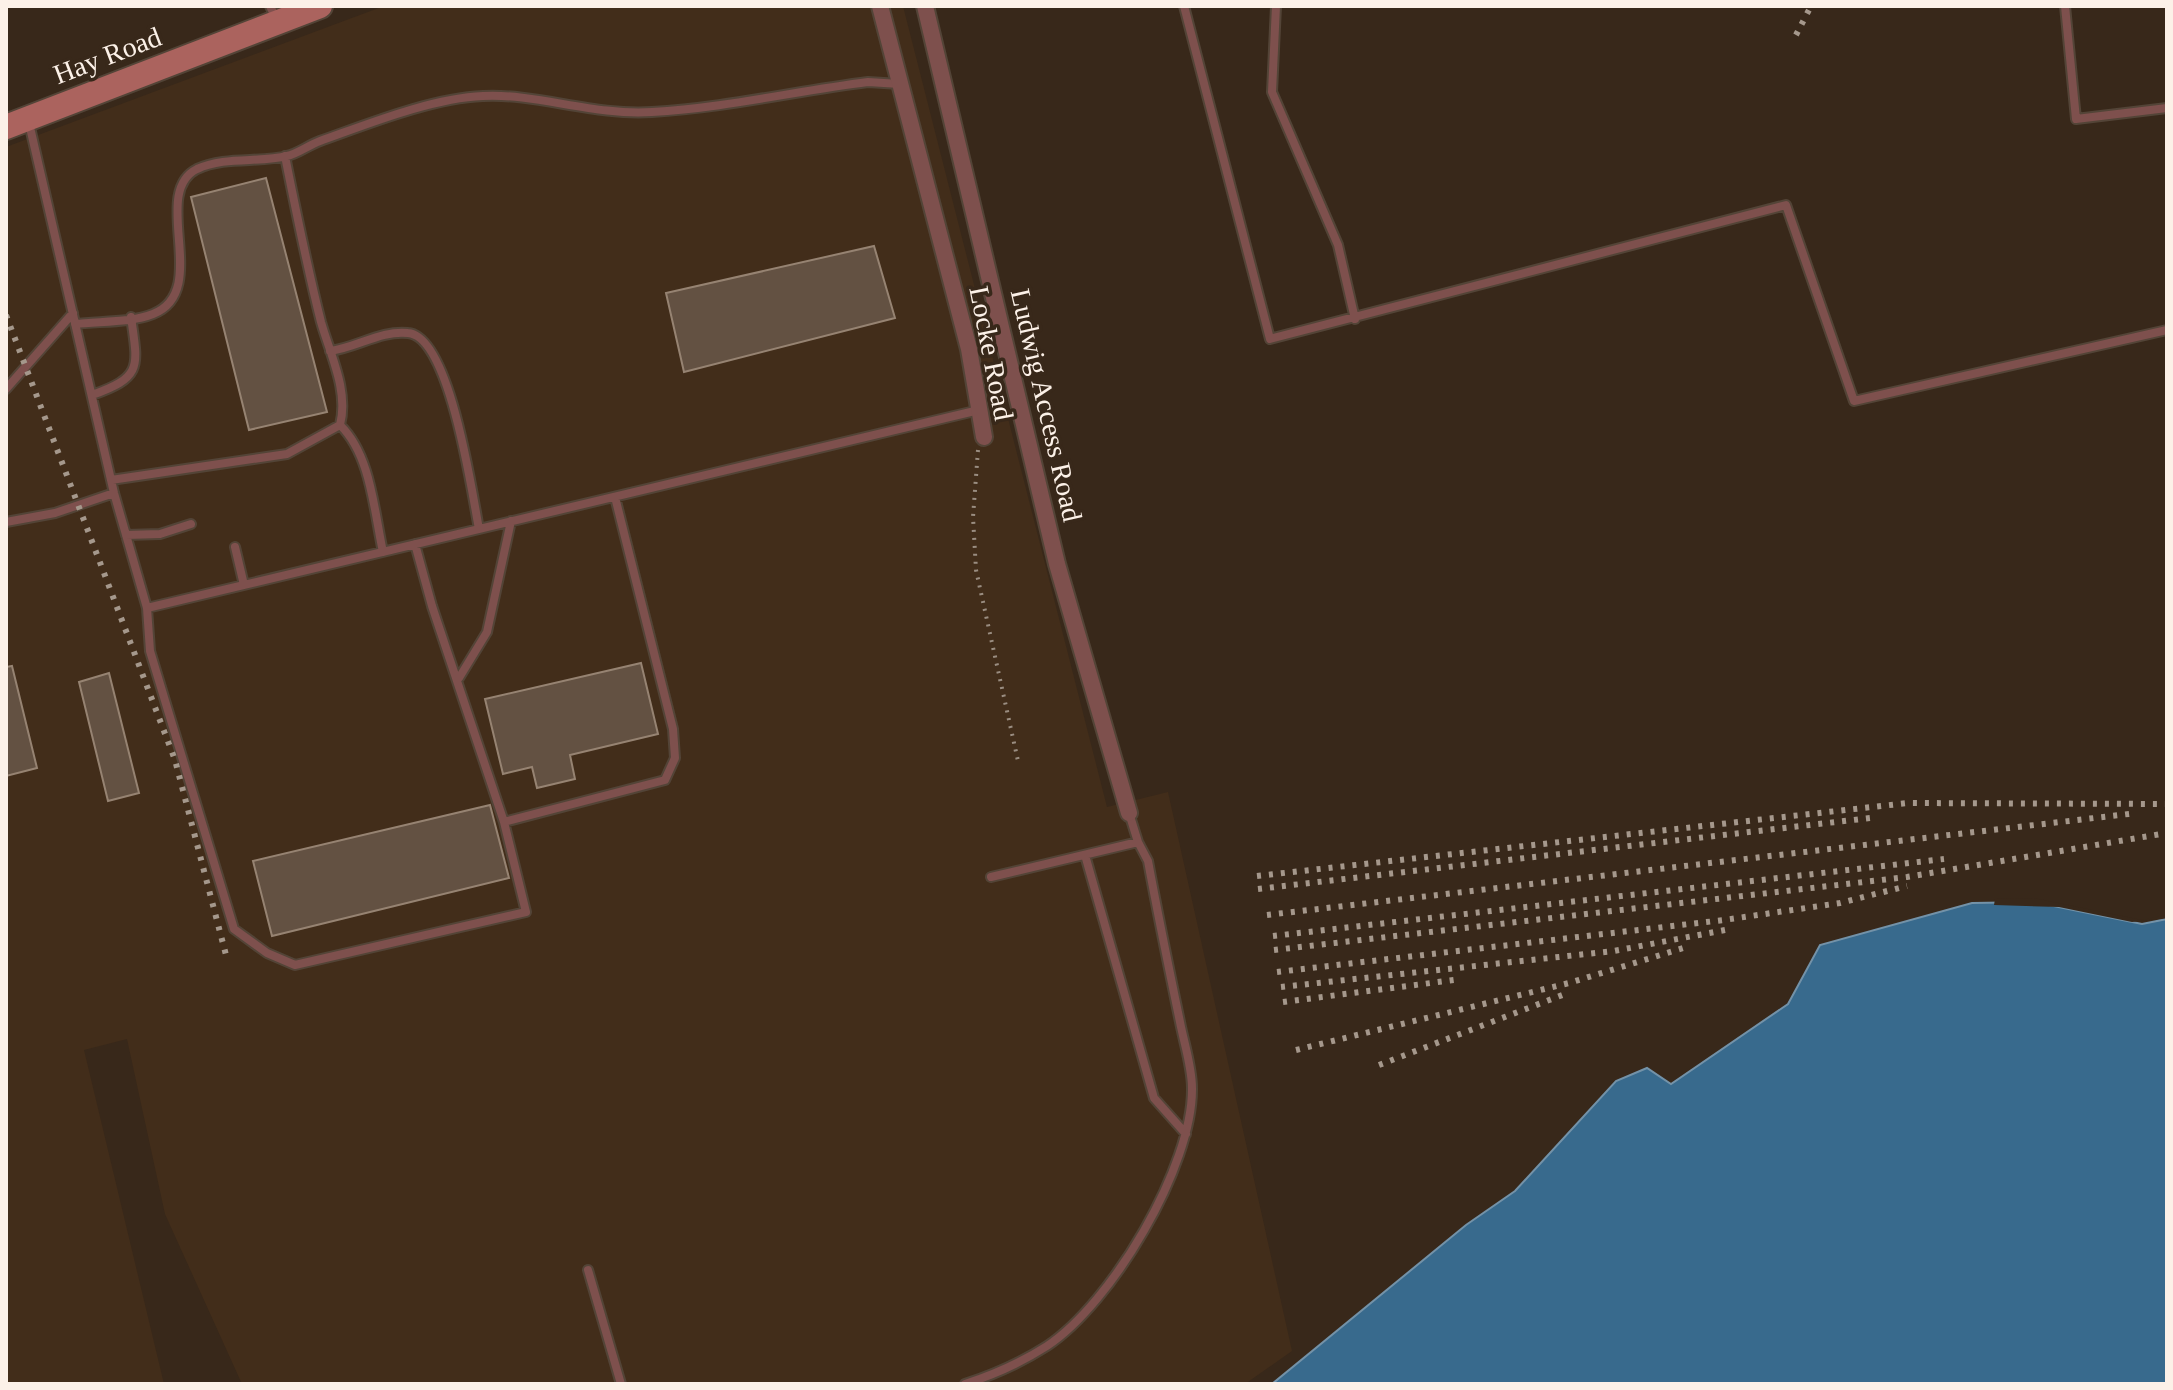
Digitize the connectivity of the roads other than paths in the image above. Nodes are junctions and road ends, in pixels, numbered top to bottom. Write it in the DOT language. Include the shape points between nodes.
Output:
graph roads {
  1 [pos="320,6"];
  2 [pos="880,6"];
  3 [pos="925,6"];
  4 [pos="1184,6"];
  5 [pos="1276,6"];
  6 [pos="2065,6"];
  7 [pos="273,14"];
  8 [pos="900,84"];
  9 [pos="2167,108"];
  10 [pos="17,122"];
  11 [pos="285,156"];
  12 [pos="73,313"];
  13 [pos="131,317"];
  14 [pos="1355,319"];
  15 [pos="75,324"];
  16 [pos="2167,330"];
  17 [pos="330,351"];
  18 [pos="6,389"];
  19 [pos="92,395"];
  20 [pos="979,410"];
  21 [pos="340,425"];
  22 [pos="984,437"];
  23 [pos="111,480"];
  24 [pos="114,493"];
  25 [pos="615,497"];
  26 [pos="7,519"];
  27 [pos="511,521"];
  28 [pos="191,524"];
  29 [pos="479,529"];
  30 [pos="126,535"];
  31 [pos="415,544"];
  32 [pos="235,547"];
  33 [pos="383,552"];
  34 [pos="244,585"];
  35 [pos="147,608"];
  36 [pos="459,678"];
  37 [pos="1129,813"];
  38 [pos="504,822"];
  39 [pos="1138,842"];
  40 [pos="1085,855"];
  41 [pos="991,877"];
  42 [pos="1186,1134"];
  43 [pos="588,1270"];
  44 [pos="621,1384"];
  45 [pos="965,1384"];
  1 -- 7 [label="main road, Hay Road"];
  2 -- 8 [label="street, Locke Road"];
  3 -- 37 [label="street, Ludwig Access Road" via="1057,564"];
  4 -- 14 [label="lane" via="1270,339"];
  5 -- 14 [label="lane" via="1272,92 1338,245"];
  6 -- 9 [label="lane" via="2076,119"];
  7 -- 10 [label="main road, Hay Road"];
  8 -- 11 [label="lane" via="868,82 651,113 484,95 365,125"];
  8 -- 20 [label="street, Locke Road" via="969,349"];
  10 -- 12 [label="lane"];
  11 -- 13 [label="lane" via="196,169 182,182 176,291 169,305 152,315"];
  11 -- 17 [label="lane"];
  12 -- 15 [label="lane"];
  12 -- 18 [label="lane"];
  13 -- 15 [label="lane"];
  13 -- 19 [label="lane" via="134,373"];
  14 -- 16 [label="lane" via="1786,205 1854,401"];
  15 -- 19 [label="lane"];
  17 -- 21 [label="lane" via="344,409"];
  17 -- 29 [label="lane" via="390,334 421,338 455,404"];
  19 -- 23 [label="lane"];
  20 -- 22 [label="street, Locke Road"];
  20 -- 25 [label="lane"];
  21 -- 23 [label="lane" via="287,454"];
  21 -- 33 [label="lane" via="354,438"];
  23 -- 24 [label="lane"];
  24 -- 26 [label="lane" via="55,513"];
  24 -- 30 [label="lane"];
  25 -- 27 [label="lane"];
  25 -- 38 [label="lane" via="673,729 675,758 665,780"];
  27 -- 29 [label="lane"];
  27 -- 36 [label="lane" via="487,632"];
  28 -- 30 [label="lane" via="160,534"];
  29 -- 31 [label="lane"];
  30 -- 35 [label="lane"];
  31 -- 33 [label="lane"];
  31 -- 36 [label="lane"];
  32 -- 34 [label="lane"];
  33 -- 34 [label="lane"];
  34 -- 35 [label="lane"];
  35 -- 38 [label="lane" via="150,651 234,929 267,953 295,965 526,912"];
  36 -- 38 [label="lane"];
  37 -- 39 [label="lane"];
  39 -- 40 [label="lane"];
  39 -- 42 [label="lane" via="1148,861 1192,1087"];
  40 -- 41 [label="lane"];
  40 -- 42 [label="lane" via="1154,1098"];
  42 -- 45 [label="lane" via="1170,1180 1141,1235 1101,1294 1049,1345"];
  43 -- 44 [label="lane"];
}
